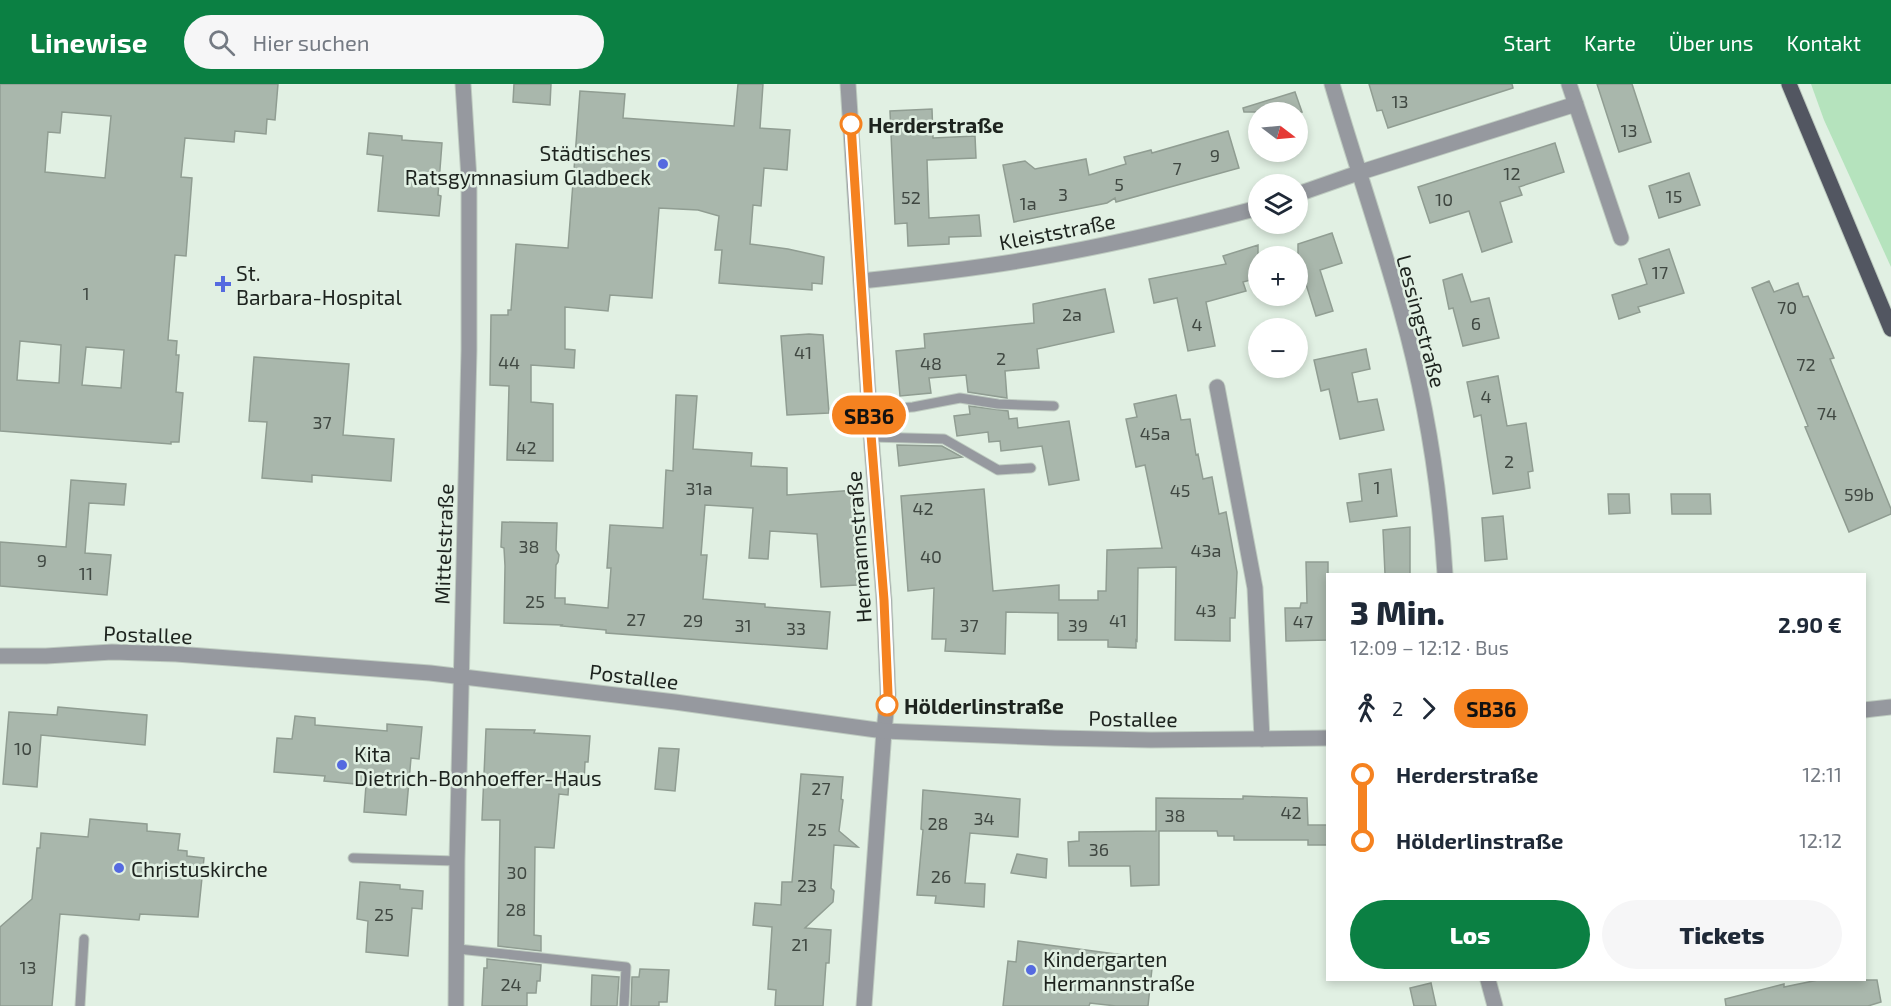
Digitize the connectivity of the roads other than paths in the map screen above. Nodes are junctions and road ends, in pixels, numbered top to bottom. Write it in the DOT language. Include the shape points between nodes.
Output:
graph roads {
  1 [pos="463,84"];
  2 [pos="848,84"];
  3 [pos="1332,84"];
  4 [pos="1569,84"];
  5 [pos="1789,84"];
  6 [pos="1576,104"];
  7 [pos="1358,173"];
  8 [pos="1308,190"];
  9 [pos="1248,210"];
  10 [pos="1621,238"];
  11 [pos="861,281"];
  12 [pos="1891,329"];
  13 [pos="1217,387"];
  14 [pos="1054,406"];
  15 [pos="869,410"];
  16 [pos="871,438"];
  17 [pos="1031,468"];
  18 [pos="1445,573"];
  19 [pos="0,656"];
  20 [pos="461,676"];
  21 [pos="1891,707"];
  22 [pos="1866,710"];
  23 [pos="884,731"];
  24 [pos="1326,738"];
  25 [pos="1262,740"];
  26 [pos="353,858"];
  27 [pos="457,861"];
  28 [pos="84,939"];
  29 [pos="458,949"];
  30 [pos="1488,981"];
  31 [pos="80,1006"];
  32 [pos="456,1006"];
  33 [pos="624,1006"];
  34 [pos="864,1006"];
  35 [pos="1495,1006"];
  1 -- 20 [label="street, Mittelstraße" via="470,179"];
  2 -- 11 [label="street, Hermannstraße"];
  3 -- 7 [label="street, Lessingstraße"];
  4 -- 6 [label="street"];
  5 -- 12 [label="main road"];
  6 -- 7 [label="street"];
  6 -- 10 [label="street"];
  7 -- 8 [label="street"];
  7 -- 18 [label="street, Lessingstraße" via="1401,310 1417,377 1443,528"];
  9 -- 11 [label="street, Kleiststraße" via="1042,257"];
  11 -- 15 [label="street, Hermannstraße"];
  13 -- 25 [label="street" via="1255,588"];
  14 -- 15 [label="lane" via="960,399"];
  15 -- 16 [label="street, Hermannstraße"];
  16 -- 17 [label="lane" via="944,439 998,470"];
  16 -- 23 [label="street, Hermannstraße" via="884,600 888,694"];
  19 -- 20 [label="street, Postallee" via="176,654"];
  20 -- 23 [label="street, Postallee"];
  20 -- 27 [label="street, Mittelstraße"];
  21 -- 22 [label="street"];
  23 -- 25 [label="street, Postallee"];
  23 -- 34 [label="street, Hermannstraße"];
  24 -- 25 [label="street, Postallee"];
  26 -- 27 [label="lane"];
  27 -- 29 [label="street, Mittelstraße"];
  28 -- 31 [label="lane"];
  29 -- 32 [label="street, Mittelstraße"];
  29 -- 33 [label="lane" via="626,967"];
  30 -- 35 [label="street"];
}
